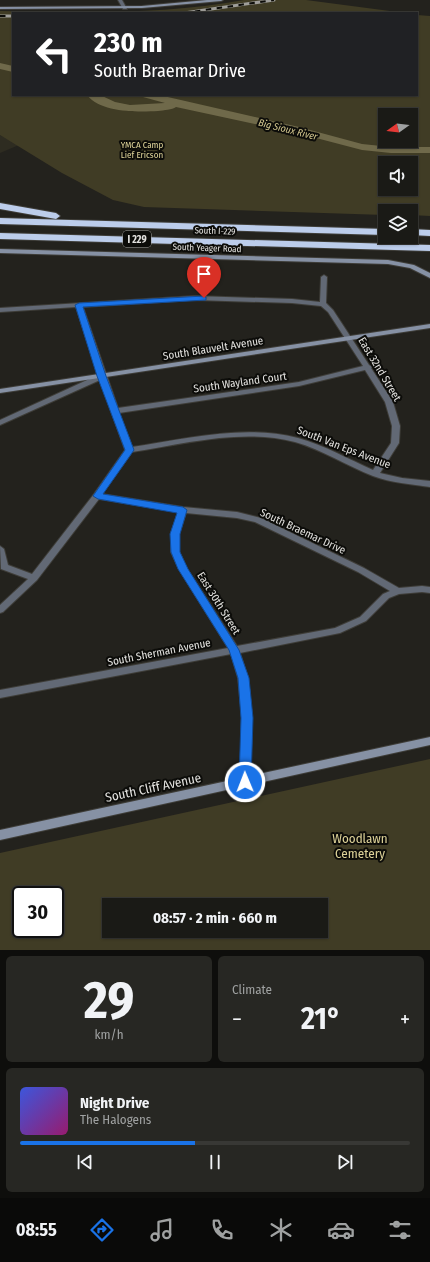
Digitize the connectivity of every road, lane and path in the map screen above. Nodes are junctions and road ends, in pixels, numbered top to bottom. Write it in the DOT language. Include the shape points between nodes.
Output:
graph roads {
  1 [pos="120,0"];
  2 [pos="221,0"];
  3 [pos="213,1"];
  4 [pos="0,8"];
  5 [pos="125,8"];
  6 [pos="0,206"];
  7 [pos="0,221"];
  8 [pos="181,226"];
  9 [pos="378,232"];
  10 [pos="418,232"];
  11 [pos="378,233"];
  12 [pos="430,233"];
  13 [pos="0,236"];
  14 [pos="275,243"];
  15 [pos="430,248"];
  16 [pos="0,251"];
  17 [pos="430,276"];
  18 [pos="324,277"];
  19 [pos="323,304"];
  20 [pos="79,305"];
  21 [pos="0,310"];
  22 [pos="430,326"];
  23 [pos="348,338"];
  24 [pos="368,367"];
  25 [pos="102,376"];
  26 [pos="0,391"];
  27 [pos="114,411"];
  28 [pos="0,423"];
  29 [pos="129,450"];
  30 [pos="375,474"];
  31 [pos="430,484"];
  32 [pos="98,496"];
  33 [pos="183,510"];
  34 [pos="0,549"];
  35 [pos="2,568"];
  36 [pos="34,578"];
  37 [pos="430,590"];
  38 [pos="398,591"];
  39 [pos="0,610"];
  40 [pos="234,650"];
  41 [pos="0,694"];
  42 [pos="430,741"];
  43 [pos="245,782"];
  44 [pos="0,835"];
  1 -- 5 [label="street"];
  2 -- 3 [label="street"];
  3 -- 5 [label="street"];
  4 -- 5 [label="street"];
  6 -- 8 [label="highway" via="73,218"];
  7 -- 8 [label="highway, South I-229 / I 229"];
  8 -- 9 [label="highway, South I-229 / I 229"];
  10 -- 12 [label="highway"];
  11 -- 14 [label="highway"];
  13 -- 14 [label="highway, South I-229 / I 229"];
  14 -- 15 [label="highway, South I-229 / I 229"];
  16 -- 17 [label="street, South Yeager Road" via="388,262 412,266"];
  18 -- 19 [label="street"];
  19 -- 20 [label="street" via="195,298"];
  19 -- 23 [label="street, East 32nd Street" via="331,311"];
  20 -- 21 [label="street"];
  20 -- 25 [label="street"];
  22 -- 23 [label="street, South Blauvelt Avenue"];
  23 -- 24 [label="street, East 32nd Street"];
  23 -- 25 [label="street, South Blauvelt Avenue"];
  24 -- 27 [label="street, South Wayland Court" via="299,384"];
  24 -- 30 [label="street, East 32nd Street" via="389,402 396,426 395,443"];
  25 -- 26 [label="street, South Blauvelt Avenue"];
  25 -- 27 [label="street"];
  25 -- 28 [label="street"];
  27 -- 29 [label="street"];
  29 -- 30 [label="street, South Van Eps Avenue" via="229,436 274,436 322,449"];
  29 -- 32 [label="street"];
  30 -- 31 [label="street, South Van Eps Avenue"];
  32 -- 33 [label="street, South Braemar Drive"];
  32 -- 36 [label="street"];
  33 -- 38 [label="street, South Braemar Drive" via="237,515 258,520"];
  33 -- 40 [label="street, East 30th Street" via="175,534 175,552"];
  34 -- 35 [label="street"];
  35 -- 36 [label="street"];
  36 -- 39 [label="street"];
  37 -- 38 [label="street, South Sherman Avenue"];
  38 -- 40 [label="street, South Sherman Avenue" via="386,596 363,618 337,631"];
  40 -- 41 [label="street, South Sherman Avenue"];
  40 -- 43 [label="street, East 30th Street" via="246,697"];
  42 -- 43 [label="street, South Cliff Avenue"];
  43 -- 44 [label="street, South Cliff Avenue"];
}
